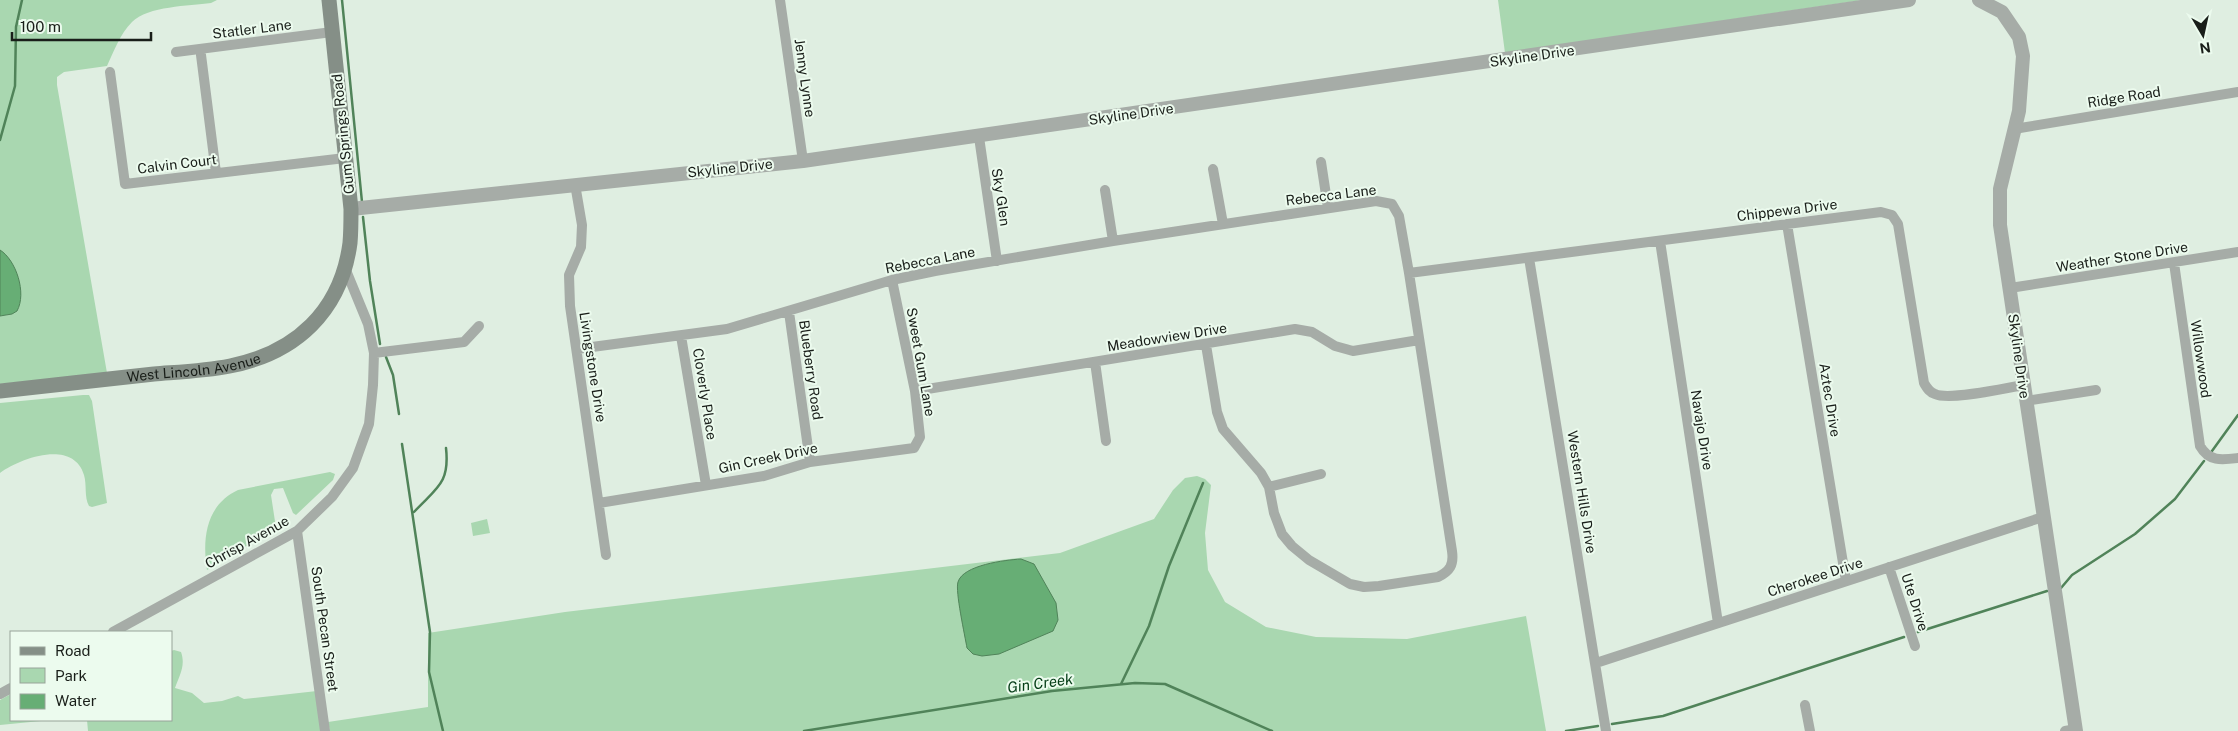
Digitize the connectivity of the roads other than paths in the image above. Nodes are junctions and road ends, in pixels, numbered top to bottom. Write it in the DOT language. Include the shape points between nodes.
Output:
graph roads {
  1 [pos="329,0"];
  2 [pos="780,0"];
  3 [pos="1909,0"];
  4 [pos="1979,0"];
  5 [pos="332,32"];
  6 [pos="176,52"];
  7 [pos="201,54"];
  8 [pos="110,72"];
  9 [pos="2238,92"];
  10 [pos="2014,129"];
  11 [pos="978,137"];
  12 [pos="345,158"];
  13 [pos="804,161"];
  14 [pos="1321,162"];
  15 [pos="1213,169"];
  16 [pos="216,173"];
  17 [pos="575,184"];
  18 [pos="1105,190"];
  19 [pos="1328,208"];
  20 [pos="351,209"];
  21 [pos="1222,224"];
  22 [pos="1787,224"];
  23 [pos="1113,240"];
  24 [pos="1660,240"];
  25 [pos="2238,252"];
  26 [pos="1529,258"];
  27 [pos="997,261"];
  28 [pos="2174,263"];
  29 [pos="345,268"];
  30 [pos="1409,273"];
  31 [pos="892,280"];
  32 [pos="2010,288"];
  33 [pos="789,312"];
  34 [pos="478,326"];
  35 [pos="681,336"];
  36 [pos="1419,340"];
  37 [pos="1206,345"];
  38 [pos="577,349"];
  39 [pos="374,353"];
  40 [pos="1095,362"];
  41 [pos="2024,385"];
  42 [pos="2096,390"];
  43 [pos="0,391"];
  44 [pos="915,391"];
  45 [pos="2026,401"];
  46 [pos="1106,441"];
  47 [pos="914,448"];
  48 [pos="2238,458"];
  49 [pos="810,462"];
  50 [pos="1321,474"];
  51 [pos="706,486"];
  52 [pos="1269,487"];
  53 [pos="599,503"];
  54 [pos="2043,517"];
  55 [pos="297,531"];
  56 [pos="606,555"];
  57 [pos="1889,567"];
  58 [pos="1846,581"];
  59 [pos="1718,623"];
  60 [pos="115,631"];
  61 [pos="1915,646"];
  62 [pos="1596,663"];
  63 [pos="1805,705"];
  64 [pos="2072,730"];
  65 [pos="325,731"];
  66 [pos="1606,731"];
  67 [pos="1810,731"];
  1 -- 5 [label="main road, Gum Springs Road"];
  2 -- 13 [label="street, Jenny Lynne"];
  3 -- 11 [label="street, Skyline Drive"];
  4 -- 10 [label="street, Skyline Drive" via="2002,12 2022,46 2021,93"];
  5 -- 6 [label="street, Statler Lane"];
  5 -- 12 [label="main road, Gum Springs Road"];
  7 -- 16 [label="street"];
  8 -- 16 [label="street, Calvin Court" via="125,184"];
  9 -- 10 [label="street, Ridge Road"];
  10 -- 32 [label="street, Skyline Drive" via="2000,189 2000,225"];
  11 -- 13 [label="street, Skyline Drive"];
  11 -- 27 [label="street, Sky Glen"];
  12 -- 16 [label="street, Calvin Court"];
  12 -- 20 [label="main road, Gum Springs Road"];
  13 -- 17 [label="street, Skyline Drive"];
  14 -- 19 [label="street"];
  15 -- 21 [label="street"];
  17 -- 20 [label="street, Skyline Drive"];
  17 -- 38 [label="street, Livingstone Drive" via="582,225 581,248 569,275 569,289"];
  18 -- 23 [label="street"];
  19 -- 21 [label="street, Rebecca Lane"];
  19 -- 30 [label="street, Rebecca Lane" via="1376,201 1392,204 1399,216"];
  20 -- 29 [label="main road, Gum Springs Road"];
  21 -- 23 [label="street, Rebecca Lane"];
  22 -- 24 [label="street, Chippewa Drive"];
  22 -- 41 [label="street, Chippewa Drive" via="1881,212 1892,215 1898,224 1924,383 1928,390 1952,396"];
  22 -- 58 [label="street, Aztec Drive"];
  23 -- 27 [label="street, Rebecca Lane"];
  24 -- 26 [label="street, Chippewa Drive"];
  24 -- 59 [label="street, Navajo Drive"];
  25 -- 28 [label="street, Weather Stone Drive"];
  26 -- 30 [label="street, Chippewa Drive"];
  26 -- 62 [label="street, Western Hills Drive"];
  27 -- 31 [label="street, Rebecca Lane"];
  28 -- 32 [label="street, Weather Stone Drive"];
  28 -- 48 [label="street, Willowwood" via="2200,446 2208,457 2222,460"];
  29 -- 39 [label="street, Chrisp Avenue" via="368,324"];
  29 -- 43 [label="main road, West Lincoln Avenue" via="327,309 298,338 266,355 229,366"];
  30 -- 36 [label="street, Rebecca Lane"];
  31 -- 33 [label="street, Rebecca Lane"];
  31 -- 44 [label="street, Sweet Gum Lane"];
  32 -- 41 [label="street, Skyline Drive"];
  33 -- 35 [label="street, Rebecca Lane" via="727,330"];
  33 -- 49 [label="street, Blueberry Road"];
  34 -- 39 [label="street" via="464,342"];
  35 -- 38 [label="street, Rebecca Lane"];
  35 -- 51 [label="street, Cloverly Place"];
  36 -- 37 [label="street, Meadowview Drive" via="1353,351 1335,346 1312,332 1294,329"];
  36 -- 52 [label="street, Rebecca Lane" via="1453,559 1446,573 1379,586 1350,584 1309,560 1287,540 1274,512"];
  37 -- 40 [label="street, Meadowview Drive"];
  37 -- 52 [label="street, Rebecca Lane" via="1217,412 1223,429"];
  38 -- 53 [label="street, Livingstone Drive"];
  39 -- 55 [label="street, Chrisp Avenue" via="369,424 353,468 332,497"];
  40 -- 44 [label="street, Meadowview Drive"];
  40 -- 46 [label="street"];
  41 -- 45 [label="street, Skyline Drive"];
  42 -- 45 [label="street"];
  44 -- 47 [label="street, Sweet Gum Lane" via="920,437"];
  45 -- 54 [label="street, Skyline Drive"];
  47 -- 49 [label="street, Gin Creek Drive"];
  49 -- 51 [label="street, Gin Creek Drive" via="764,476"];
  50 -- 52 [label="street"];
  51 -- 53 [label="street, Gin Creek Drive"];
  53 -- 56 [label="street, Livingstone Drive"];
  54 -- 57 [label="street, Cherokee Drive"];
  54 -- 64 [label="street, Skyline Drive"];
  55 -- 60 [label="street, Chrisp Avenue"];
  55 -- 65 [label="street, South Pecan Street"];
  57 -- 58 [label="street, Cherokee Drive"];
  57 -- 61 [label="street, Ute Drive"];
  58 -- 59 [label="street, Cherokee Drive"];
  59 -- 62 [label="street, Cherokee Drive"];
  62 -- 66 [label="street, Western Hills Drive"];
  63 -- 67 [label="street"];
}
